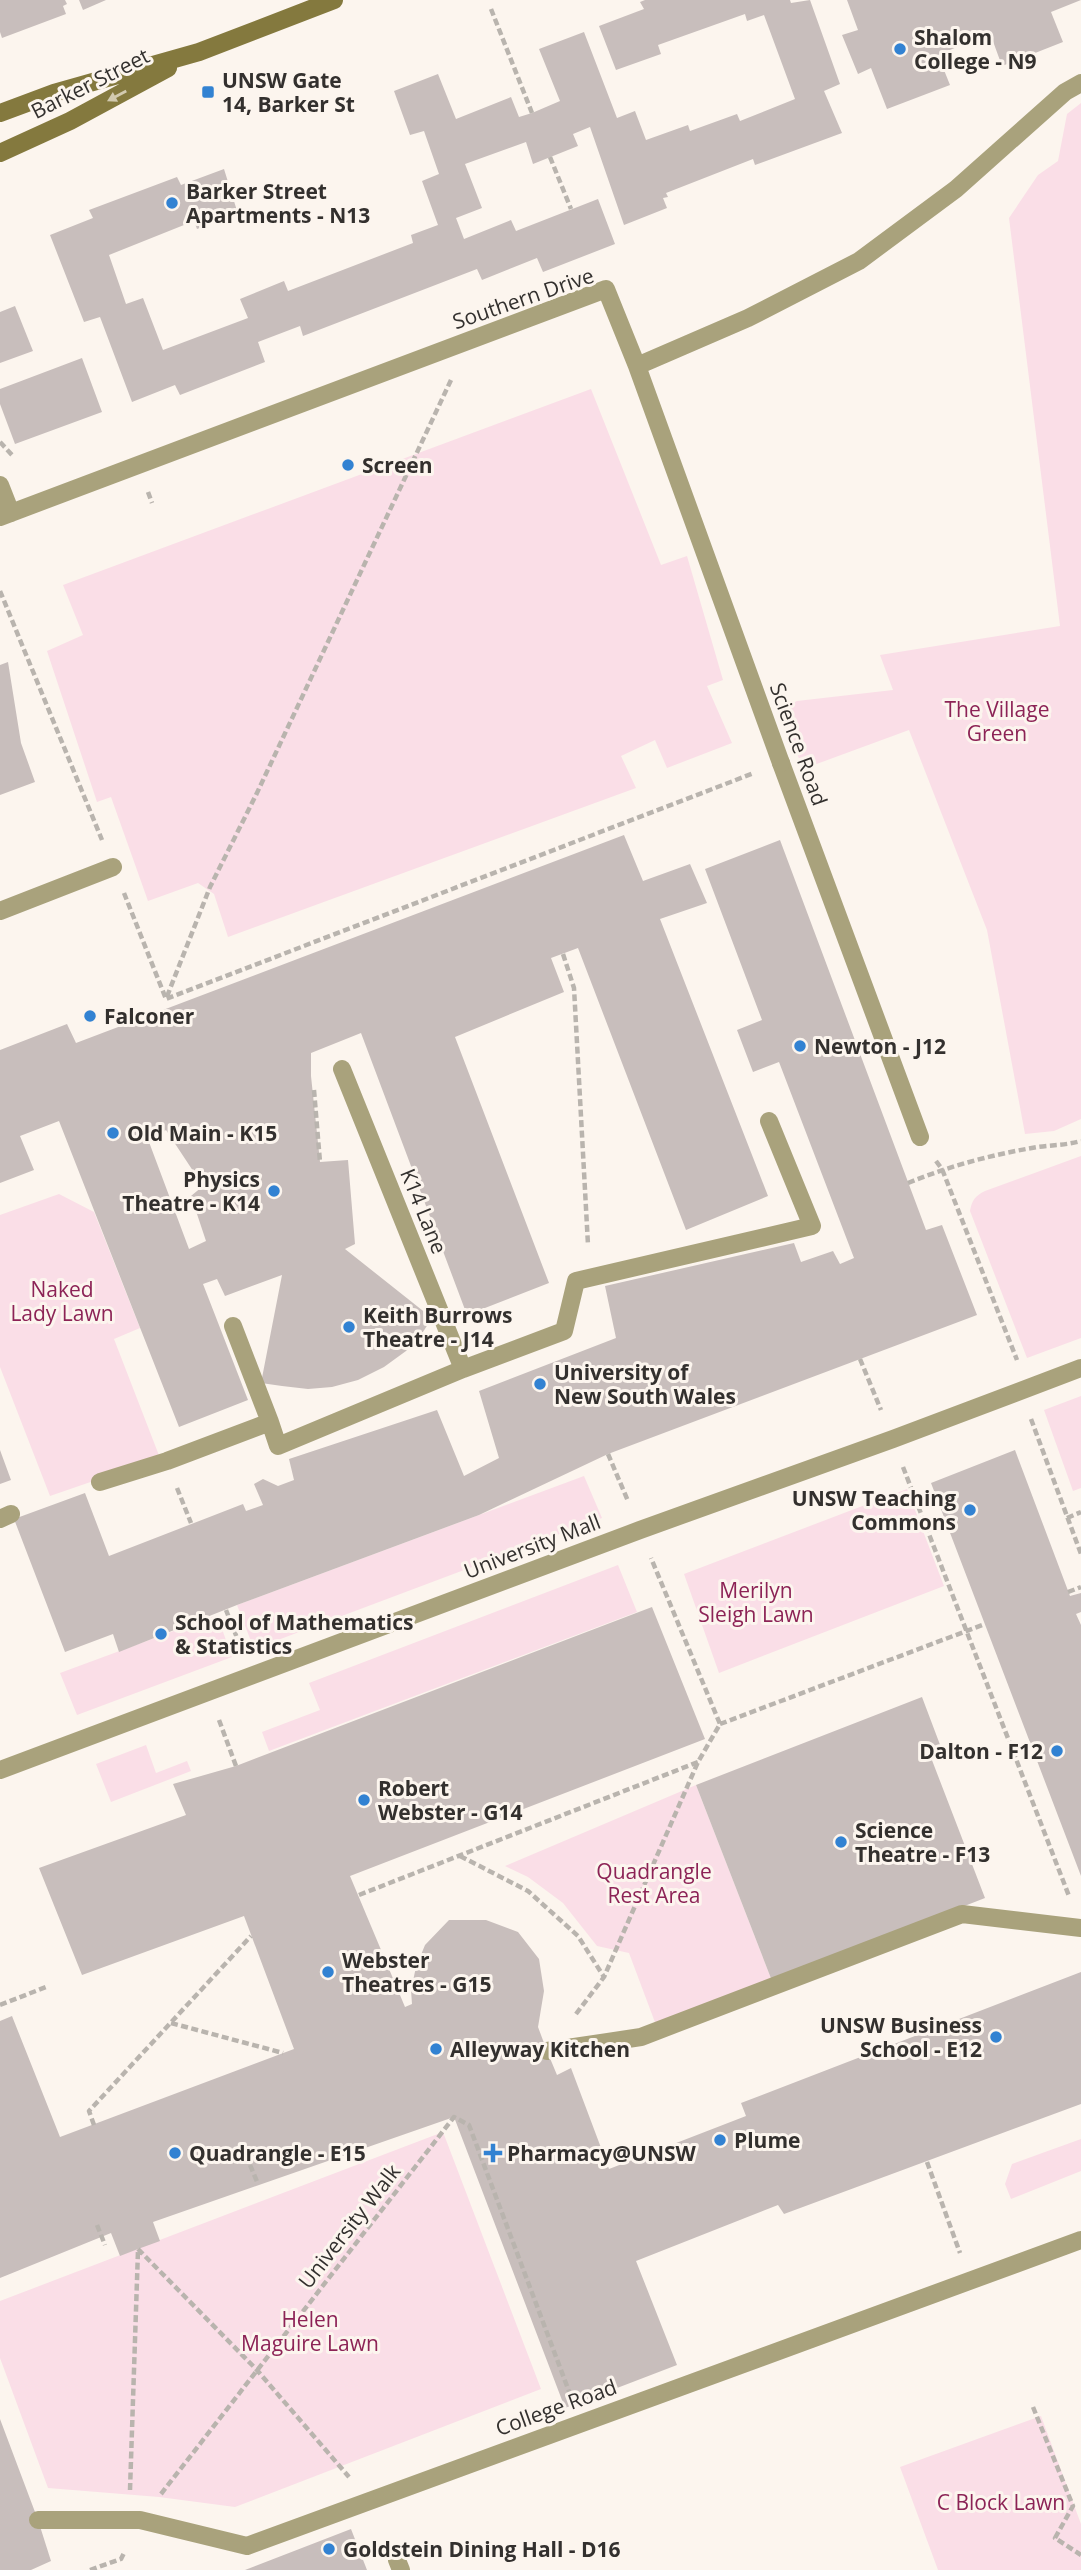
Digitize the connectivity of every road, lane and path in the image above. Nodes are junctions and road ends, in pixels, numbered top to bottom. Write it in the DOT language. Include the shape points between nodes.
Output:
graph roads {
  1 [pos="334,0"];
  2 [pos="491,9"];
  3 [pos="199,52"];
  4 [pos="1081,83"];
  5 [pos="0,113"];
  6 [pos="532,113"];
  7 [pos="0,153"];
  8 [pos="550,157"];
  9 [pos="571,209"];
  10 [pos="637,366"];
  11 [pos="444,394"];
  12 [pos="0,485"];
  13 [pos="6,515"];
  14 [pos="0,592"];
  15 [pos="781,762"];
  16 [pos="113,867"];
  17 [pos="0,911"];
  18 [pos="563,954"];
  19 [pos="166,999"];
  20 [pos="342,1069"];
  21 [pos="314,1080"];
  22 [pos="769,1121"];
  23 [pos="920,1137"];
  24 [pos="1081,1141"];
  25 [pos="320,1162"];
  26 [pos="942,1169"];
  27 [pos="908,1183"];
  28 [pos="589,1278"];
  29 [pos="233,1326"];
  30 [pos="860,1359"];
  31 [pos="1081,1368"];
  32 [pos="463,1369"];
  33 [pos="1025,1390"];
  34 [pos="270,1422"];
  35 [pos="893,1439"];
  36 [pos="608,1454"];
  37 [pos="100,1482"];
  38 [pos="182,1502"];
  39 [pos="1081,1512"];
  40 [pos="1068,1518"];
  41 [pos="191,1523"];
  42 [pos="640,1530"];
  43 [pos="1081,1554"];
  44 [pos="1081,1587"];
  45 [pos="1068,1592"];
  46 [pos="226,1610"];
  47 [pos="985,1624"];
  48 [pos="968,1631"];
  49 [pos="242,1651"];
  50 [pos="210,1692"];
  51 [pos="720,1724"];
  52 [pos="698,1762"];
  53 [pos="236,1766"];
  54 [pos="0,1770"];
  55 [pos="459,1856"];
  56 [pos="359,1895"];
  57 [pos="1071,1900"];
  58 [pos="1081,1928"];
  59 [pos="251,1937"];
  60 [pos="604,1978"];
  61 [pos="46,1987"];
  62 [pos="0,2005"];
  63 [pos="171,2023"];
  64 [pos="547,2051"];
  65 [pos="283,2053"];
  66 [pos="94,2124"];
  67 [pos="927,2162"];
  68 [pos="250,2165"];
  69 [pos="258,2184"];
  70 [pos="97,2225"];
  71 [pos="1081,2239"];
  72 [pos="105,2245"];
  73 [pos="969,2280"];
  74 [pos="256,2369"];
  75 [pos="1033,2407"];
  76 [pos="581,2422"];
  77 [pos="373,2498"];
  78 [pos="38,2520"];
  79 [pos="140,2520"];
  80 [pos="1081,2556"];
  81 [pos="90,2570"];
  1 -- 3 [label="main road, Barker Street"];
  2 -- 6 [label="path"];
  3 -- 5 [label="main road, Barker Street"];
  3 -- 7 [label="main road, Barker Street, one-way"];
  4 -- 10 [label="street" via="956,188 859,261 748,318"];
  8 -- 9 [label="path"];
  10 -- 13 [label="street, Southern Drive" via="606,289"];
  10 -- 15 [label="street, Science Road"];
  11 -- 19 [label="path" via="210,887"];
  12 -- 13 [label="street"];
  14 -- 16 [label="path"];
  15 -- 19 [label="path"];
  15 -- 23 [label="street, Science Road"];
  16 -- 17 [label="street"];
  16 -- 19 [label="path"];
  18 -- 28 [label="path" via="574,988"];
  20 -- 32 [label="street, K14 Lane"];
  21 -- 25 [label="path"];
  22 -- 28 [label="street" via="812,1226"];
  23 -- 26 [label="path"];
  24 -- 26 [label="path"];
  26 -- 27 [label="path"];
  26 -- 33 [label="path"];
  28 -- 32 [label="street" via="576,1281 564,1331"];
  29 -- 34 [label="street"];
  30 -- 35 [label="path"];
  31 -- 33 [label="street, University Mall"];
  32 -- 34 [label="street" via="278,1446"];
  33 -- 35 [label="street, University Mall"];
  33 -- 40 [label="path" via="1027,1410"];
  34 -- 37 [label="street"];
  35 -- 42 [label="street, University Mall"];
  35 -- 48 [label="path"];
  36 -- 42 [label="path"];
  38 -- 41 [label="path"];
  39 -- 40 [label="path"];
  40 -- 43 [label="path"];
  42 -- 50 [label="street, University Mall"];
  42 -- 51 [label="path"];
  44 -- 45 [label="path"];
  46 -- 49 [label="path"];
  47 -- 48 [label="path"];
  48 -- 51 [label="path"];
  48 -- 57 [label="path"];
  50 -- 53 [label="path"];
  50 -- 54 [label="street, University Mall"];
  51 -- 52 [label="path"];
  52 -- 55 [label="path"];
  52 -- 60 [label="path"];
  55 -- 56 [label="path"];
  55 -- 60 [label="path" via="528,1891 578,1936"];
  58 -- 64 [label="street" via="962,1914 641,2037"];
  59 -- 63 [label="path"];
  60 -- 64 [label="path"];
  61 -- 62 [label="path"];
  63 -- 65 [label="path"];
  63 -- 66 [label="path" via="89,2110"];
  67 -- 73 [label="path"];
  68 -- 69 [label="path"];
  70 -- 72 [label="path"];
  71 -- 73 [label="street, College Road"];
  73 -- 76 [label="street, College Road"];
  74 -- 76 [label="path, University Walk" via="454,2117 469,2125"];
  74 -- 77 [label="path" via="339,2467"];
  74 -- 79 [label="path, University Walk"];
  74 -- 79 [label="path" via="138,2249 130,2494"];
  75 -- 80 [label="path" via="1073,2506 1055,2538"];
  76 -- 77 [label="street, College Road"];
  77 -- 79 [label="street, College Road" via="247,2546"];
  78 -- 79 [label="street, College Road"];
  79 -- 81 [label="path, University Walk" via="121,2559"];
}
